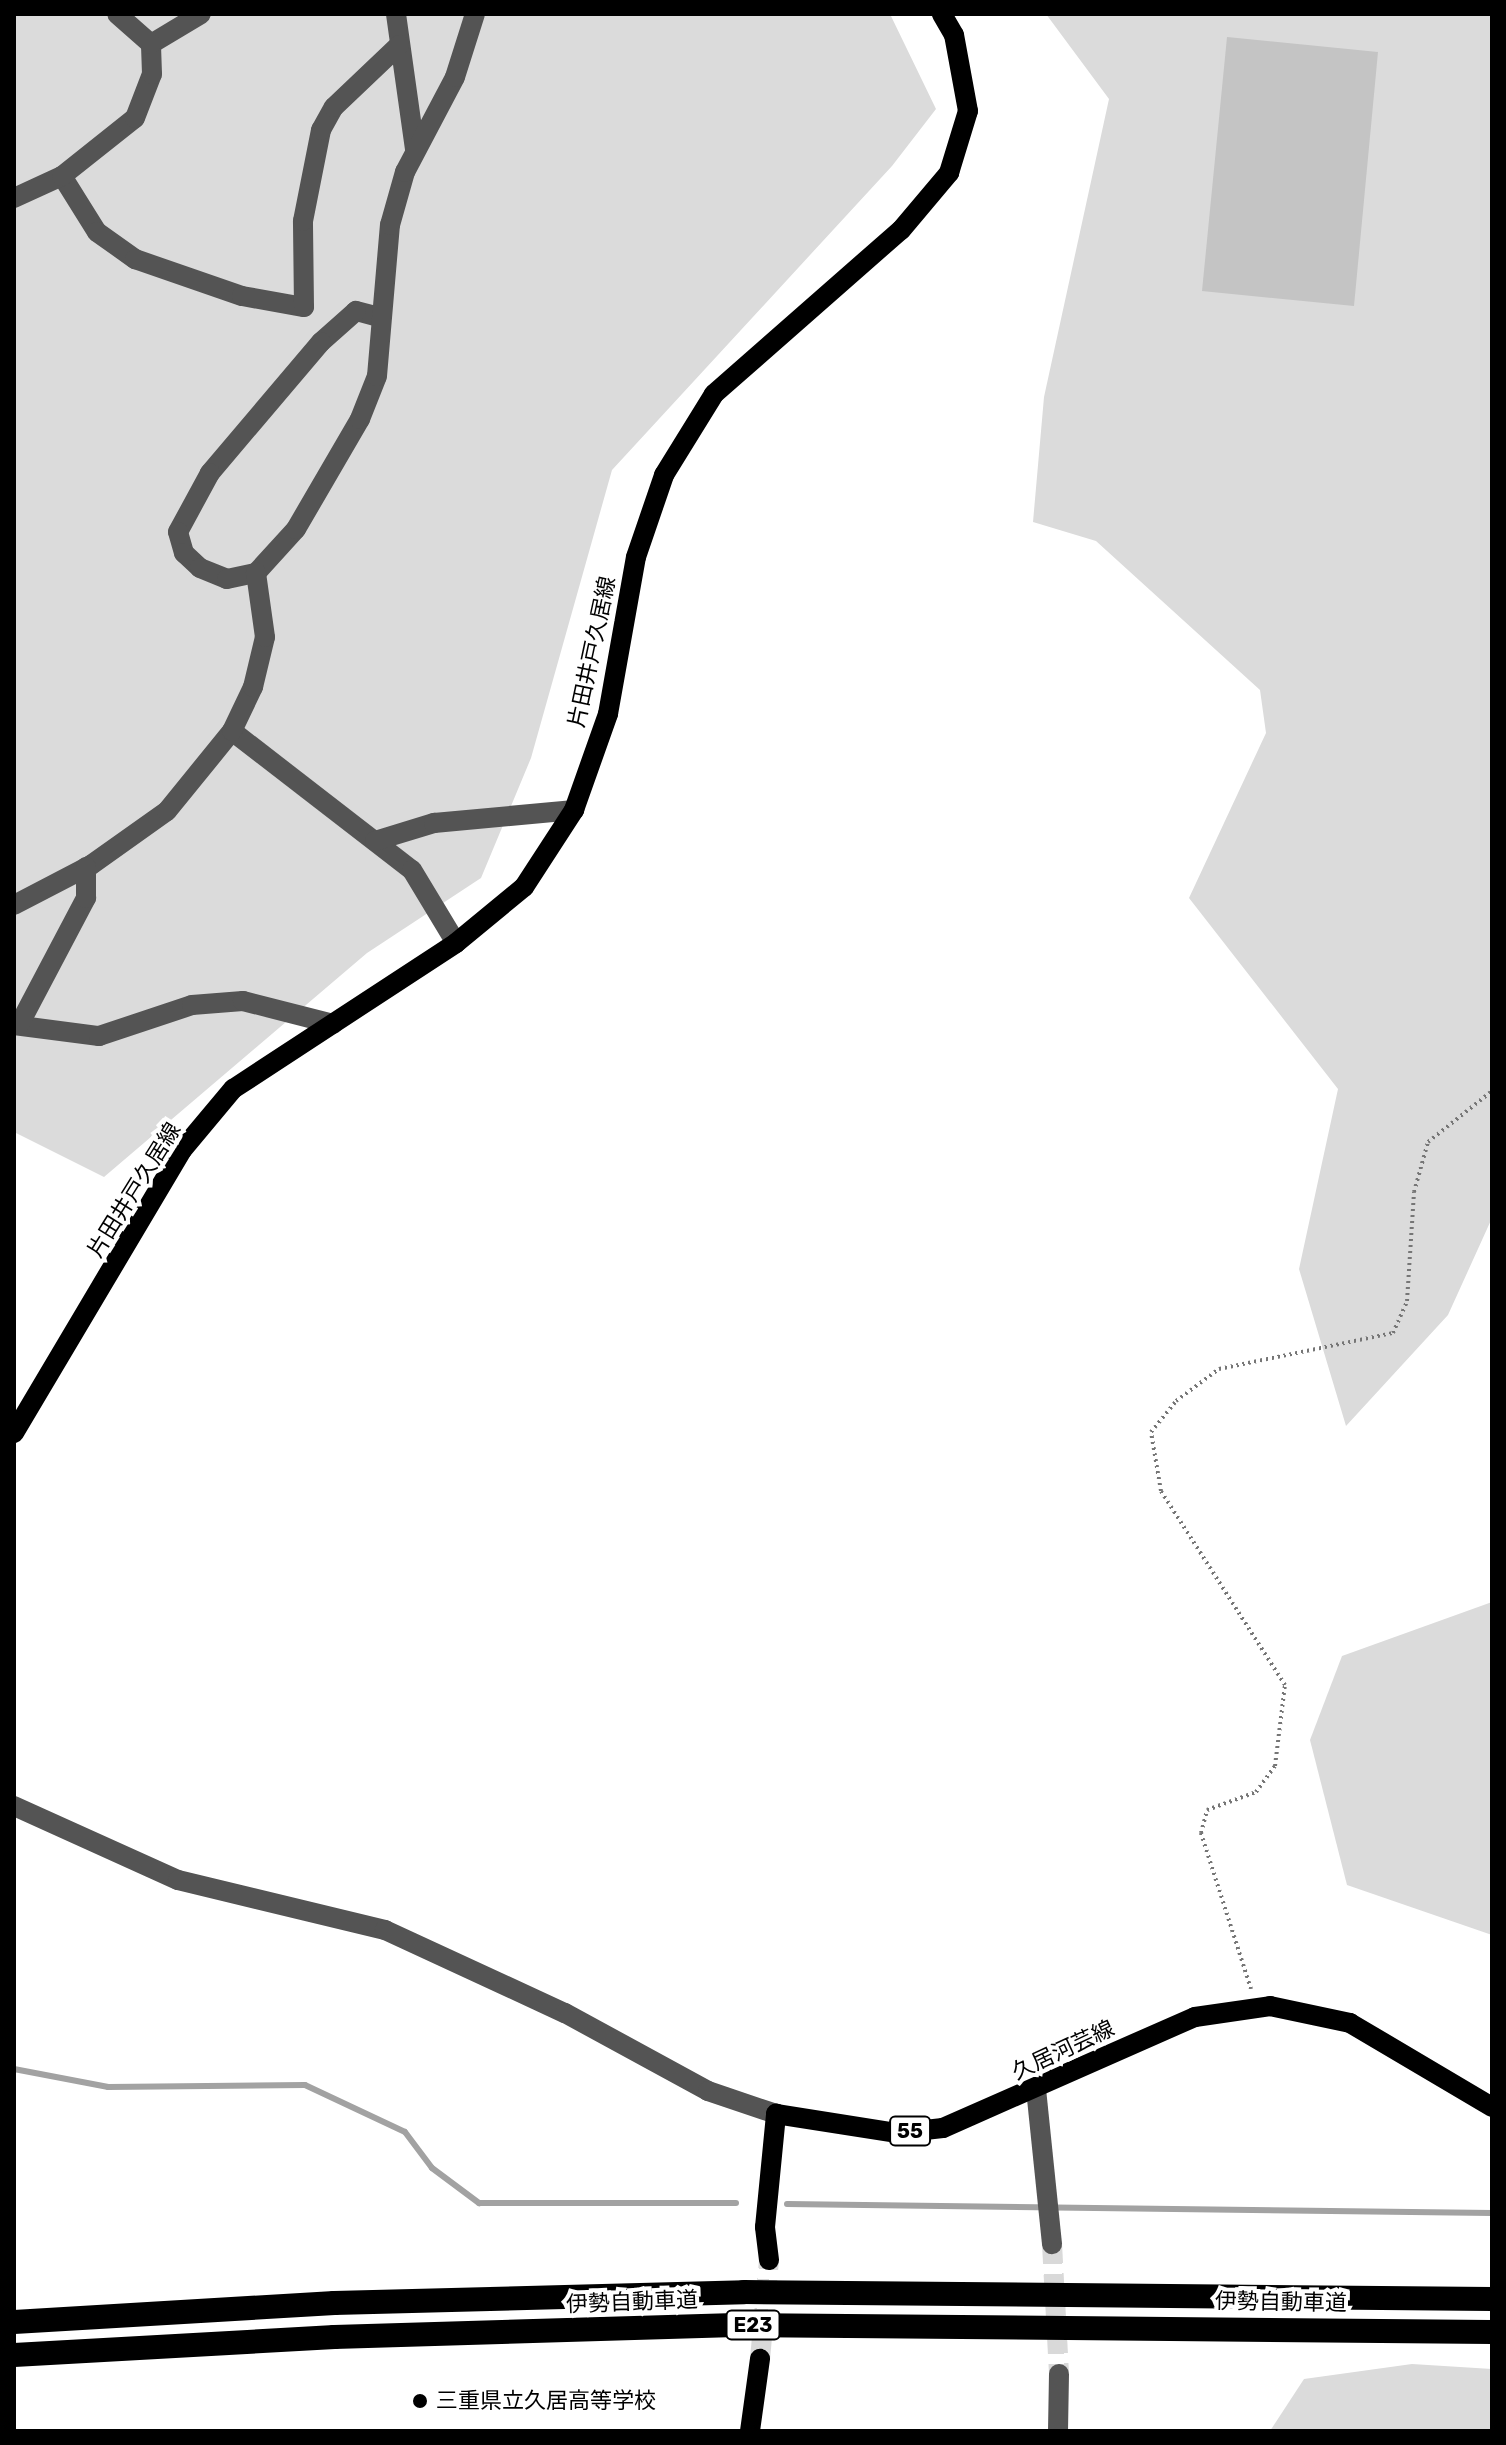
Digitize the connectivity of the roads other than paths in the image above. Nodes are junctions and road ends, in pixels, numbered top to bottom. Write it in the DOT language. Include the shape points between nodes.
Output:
graph roads {
  1 [pos="117,14"];
  2 [pos="201,14"];
  3 [pos="396,14"];
  4 [pos="475,14"];
  5 [pos="942,14"];
  6 [pos="151,44"];
  7 [pos="399,45"];
  8 [pos="415,150"];
  9 [pos="62,176"];
  10 [pos="14,198"];
  11 [pos="379,317"];
  12 [pos="256,573"];
  13 [pos="232,731"];
  14 [pos="574,810"];
  15 [pos="375,841"];
  16 [pos="86,867"];
  17 [pos="14,905"];
  18 [pos="456,943"];
  19 [pos="333,1024"];
  20 [pos="17,1025"];
  21 [pos="14,1433"];
  22 [pos="14,1806"];
  23 [pos="1036,2089"];
  24 [pos="1492,2107"];
  25 [pos="776,2114"];
  26 [pos="1052,2244"];
  27 [pos="769,2260"];
  28 [pos="1492,2299"];
  29 [pos="14,2322"];
  30 [pos="1492,2332"];
  31 [pos="14,2355"];
  32 [pos="760,2359"];
  33 [pos="1059,2374"];
  34 [pos="750,2431"];
  35 [pos="1058,2431"];
  1 -- 6 [label="street"];
  2 -- 6 [label="street"];
  3 -- 7 [label="street"];
  4 -- 8 [label="street" via="455,77"];
  5 -- 14 [label="main road, 片田井戸久居線" via="954,35 968,111 949,173 901,230 714,394 664,475 636,557 608,714"];
  6 -- 9 [label="street" via="152,74 135,118"];
  7 -- 8 [label="street"];
  7 -- 9 [label="street" via="334,107 321,130 303,221 304,307 242,296 135,259 97,232"];
  8 -- 11 [label="street" via="390,225"];
  9 -- 10 [label="street"];
  11 -- 12 [label="street" via="377,376 360,419 296,529"];
  11 -- 12 [label="street" via="356,311 321,342 229,447 186,515 178,532 184,553 200,568 227,579"];
  12 -- 13 [label="street" via="265,637"];
  13 -- 15 [label="street"];
  13 -- 16 [label="street" via="167,811"];
  14 -- 15 [label="street" via="434,823"];
  14 -- 18 [label="main road, 片田井戸久居線" via="524,887"];
  15 -- 18 [label="street" via="412,870"];
  16 -- 17 [label="street"];
  16 -- 20 [label="street" via="86,898"];
  18 -- 19 [label="main road, 片田井戸久居線"];
  19 -- 20 [label="street" via="243,1001 192,1005 99,1036"];
  19 -- 21 [label="main road, 片田井戸久居線" via="233,1089 182,1150"];
  22 -- 25 [label="street" via="178,1880 385,1930 565,2013 708,2091"];
  23 -- 24 [label="main road, 久居河芸線 / 55" via="1175,2023 1257,2006 1350,2023"];
  23 -- 25 [label="main road, 久居河芸線 / 55" via="943,2128 898,2133"];
  23 -- 26 [label="street"];
  25 -- 27 [label="main road" via="765,2227"];
  28 -- 29 [label="highway, 伊勢自動車道 / E23" via="744,2292 334,2303"];
  30 -- 31 [label="highway, 伊勢自動車道 / E23" via="744,2325 334,2337"];
  32 -- 34 [label="main road"];
  33 -- 35 [label="street"];
}
